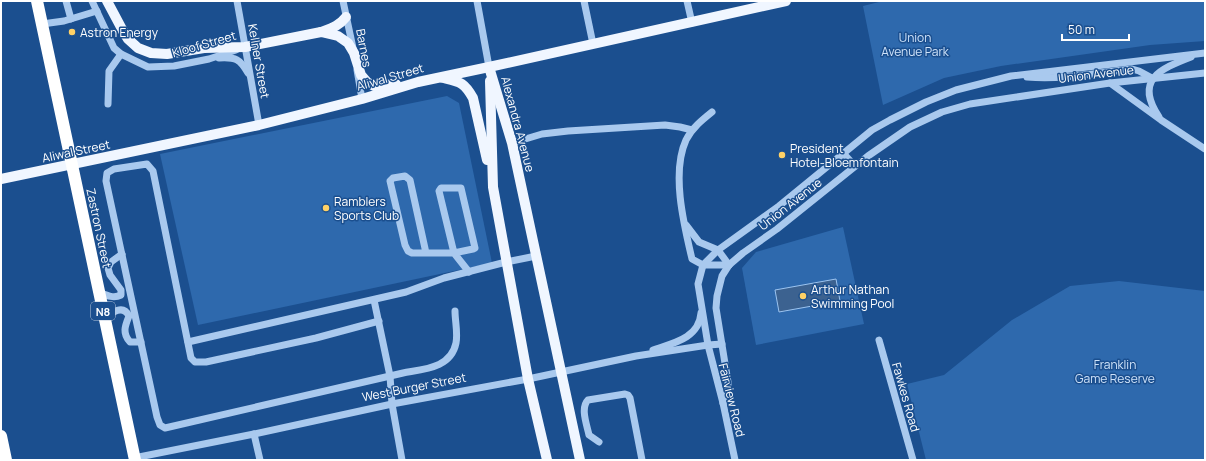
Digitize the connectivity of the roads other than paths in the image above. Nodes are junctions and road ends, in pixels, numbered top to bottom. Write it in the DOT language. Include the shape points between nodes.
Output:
graph roads {
  1 [pos="37,1"];
  2 [pos="66,1"];
  3 [pos="92,1"];
  4 [pos="107,1"];
  5 [pos="237,1"];
  6 [pos="343,1"];
  7 [pos="477,1"];
  8 [pos="584,1"];
  9 [pos="687,1"];
  10 [pos="786,1"];
  11 [pos="97,11"];
  12 [pos="346,17"];
  13 [pos="71,19"];
  14 [pos="692,23"];
  15 [pos="42,24"];
  16 [pos="321,32"];
  17 [pos="593,44"];
  18 [pos="245,47"];
  19 [pos="354,53"];
  20 [pos="1204,53"];
  21 [pos="121,54"];
  22 [pos="209,59"];
  23 [pos="489,67"];
  24 [pos="1205,73"];
  25 [pos="251,76"];
  26 [pos="1011,76"];
  27 [pos="439,77"];
  28 [pos="1152,78"];
  29 [pos="418,82"];
  30 [pos="1110,83"];
  31 [pos="362,99"];
  32 [pos="108,104"];
  33 [pos="712,112"];
  34 [pos="1161,120"];
  35 [pos="259,125"];
  36 [pos="692,130"];
  37 [pos="512,143"];
  38 [pos="1205,149"];
  39 [pos="844,154"];
  40 [pos="72,165"];
  41 [pos="855,166"];
  42 [pos="1,179"];
  43 [pos="493,187"];
  44 [pos="684,222"];
  45 [pos="718,250"];
  46 [pos="426,253"];
  47 [pos="454,253"];
  48 [pos="122,254"];
  49 [pos="536,256"];
  50 [pos="506,262"];
  51 [pos="703,265"];
  52 [pos="729,265"];
  53 [pos="469,272"];
  54 [pos="99,292"];
  55 [pos="374,300"];
  56 [pos="702,306"];
  57 [pos="455,311"];
  58 [pos="104,319"];
  59 [pos="379,321"];
  60 [pos="879,340"];
  61 [pos="141,342"];
  62 [pos="188,342"];
  63 [pos="722,344"];
  64 [pos="708,345"];
  65 [pos="636,356"];
  66 [pos="561,372"];
  67 [pos="390,376"];
  68 [pos="528,379"];
  69 [pos="723,403"];
  70 [pos="392,404"];
  71 [pos="254,434"];
  72 [pos="1,436"];
  73 [pos="599,442"];
  74 [pos="131,459"];
  75 [pos="6,460"];
  76 [pos="260,460"];
  77 [pos="402,460"];
  78 [pos="547,460"];
  79 [pos="580,460"];
  80 [pos="642,460"];
  81 [pos="735,460"];
  82 [pos="913,460"];
  1 -- 15 [label="highway, Zastron Street / N8"];
  2 -- 13 [label="street"];
  3 -- 11 [label="street, Kloof Street"];
  4 -- 18 [label="main road, Kloof Street" via="128,39 138,48 151,54 204,48"];
  5 -- 18 [label="street, Kellner Street"];
  6 -- 12 [label="street, Barnes"];
  7 -- 23 [label="street"];
  8 -- 17 [label="street"];
  9 -- 14 [label="street"];
  10 -- 14 [label="main road, Aliwal Street"];
  11 -- 13 [label="street"];
  11 -- 21 [label="street, Kloof Street" via="114,48"];
  12 -- 16 [label="main road" via="334,28"];
  12 -- 19 [label="street, Barnes"];
  13 -- 15 [label="street"];
  14 -- 17 [label="main road, Aliwal Street"];
  15 -- 40 [label="highway, Zastron Street / N8"];
  16 -- 18 [label="main road"];
  16 -- 19 [label="main road" via="338,36 348,43"];
  17 -- 23 [label="main road, Aliwal Street"];
  18 -- 22 [label="street, Kloof Street"];
  18 -- 25 [label="street, Kellner Street"];
  19 -- 29 [label="main road" via="361,75 374,86"];
  19 -- 31 [label="street, Barnes"];
  20 -- 26 [label="street, Union Avenue"];
  20 -- 28 [label="street" via="1166,67"];
  21 -- 22 [label="street, Kloof Street" via="148,67 174,66"];
  21 -- 32 [label="street" via="108,71"];
  22 -- 25 [label="street" via="239,60"];
  23 -- 27 [label="main road, Aliwal Street"];
  23 -- 37 [label="main road, Alexandra Avenue"];
  23 -- 43 [label="main road, Alexandra Avenue"];
  24 -- 28 [label="street, Union Avenue"];
  25 -- 35 [label="street, Kellner Street"];
  26 -- 28 [label="street" via="1079,76 1132,69"];
  26 -- 39 [label="street, Union Avenue" via="956,90 926,102 872,130"];
  27 -- 29 [label="main road, Aliwal Street"];
  27 -- 43 [label="main road" via="460,82 473,98"];
  28 -- 30 [label="street, Union Avenue"];
  28 -- 34 [label="street" via="1150,100"];
  29 -- 31 [label="main road, Aliwal Street"];
  30 -- 34 [label="street"];
  30 -- 41 [label="street, Union Avenue" via="970,104 942,112 910,127"];
  31 -- 35 [label="main road, Aliwal Street"];
  33 -- 36 [label="street"];
  34 -- 38 [label="street"];
  35 -- 40 [label="main road, Aliwal Street"];
  36 -- 37 [label="street" via="665,125 568,131 542,134"];
  36 -- 44 [label="street" via="686,140 679,172"];
  37 -- 49 [label="main road, Alexandra Avenue"];
  39 -- 41 [label="street"];
  39 -- 45 [label="street, Union Avenue"];
  40 -- 42 [label="main road, Aliwal Street"];
  40 -- 54 [label="highway, Zastron Street / N8"];
  41 -- 52 [label="street, Union Avenue"];
  43 -- 50 [label="main road, Alexandra Avenue"];
  44 -- 45 [label="street" via="699,242"];
  44 -- 51 [label="street" via="692,259"];
  45 -- 51 [label="street, Union Avenue"];
  45 -- 52 [label="street"];
  46 -- 46 [label="street" via="410,180 405,176 393,178 390,181 408,251"];
  46 -- 47 [label="street"];
  47 -- 47 [label="street" via="439,191 441,188 461,189 475,246 473,250"];
  47 -- 53 [label="street"];
  48 -- 54 [label="street" via="111,262 108,268 121,290 121,295 110,297"];
  48 -- 61 [label="street"];
  48 -- 62 [label="street" via="106,181 107,173 114,169 147,164 153,171"];
  49 -- 50 [label="street"];
  49 -- 66 [label="main road, Alexandra Avenue"];
  50 -- 53 [label="street"];
  50 -- 68 [label="main road, Alexandra Avenue"];
  51 -- 52 [label="street"];
  51 -- 56 [label="street" via="698,284"];
  52 -- 63 [label="street, Union Avenue" via="722,276 717,296 716,308"];
  53 -- 55 [label="street"];
  54 -- 58 [label="highway, Zastron Street / N8"];
  55 -- 59 [label="street"];
  55 -- 62 [label="street"];
  56 -- 64 [label="street"];
  56 -- 65 [label="street" via="700,320 691,335"];
  57 -- 67 [label="street" via="457,342 451,356 442,364"];
  58 -- 61 [label="street" via="119,309 124,310 129,316 124,329 126,337 130,342"];
  58 -- 74 [label="highway, Zastron Street / N8"];
  59 -- 62 [label="street" via="316,338 206,362 195,362 191,358"];
  59 -- 67 [label="street"];
  60 -- 82 [label="street, Fawkes Road"];
  61 -- 67 [label="street" via="157,417 160,425 165,428"];
  63 -- 64 [label="street, West Burger Street"];
  63 -- 69 [label="street, Union Avenue" via="728,382"];
  64 -- 65 [label="street, West Burger Street"];
  64 -- 69 [label="street, Fairview Road"];
  65 -- 66 [label="street, West Burger Street"];
  66 -- 68 [label="street, West Burger Street"];
  66 -- 79 [label="main road, Alexandra Avenue"];
  67 -- 70 [label="street"];
  68 -- 70 [label="street, West Burger Street"];
  68 -- 78 [label="main road, Alexandra Avenue"];
  69 -- 81 [label="street, Fairview Road"];
  70 -- 71 [label="street, West Burger Street"];
  70 -- 77 [label="street"];
  71 -- 74 [label="street, West Burger Street"];
  71 -- 76 [label="street"];
  72 -- 75 [label="highway"];
  73 -- 80 [label="street" via="589,435 585,403 588,400 628,395"];
}
